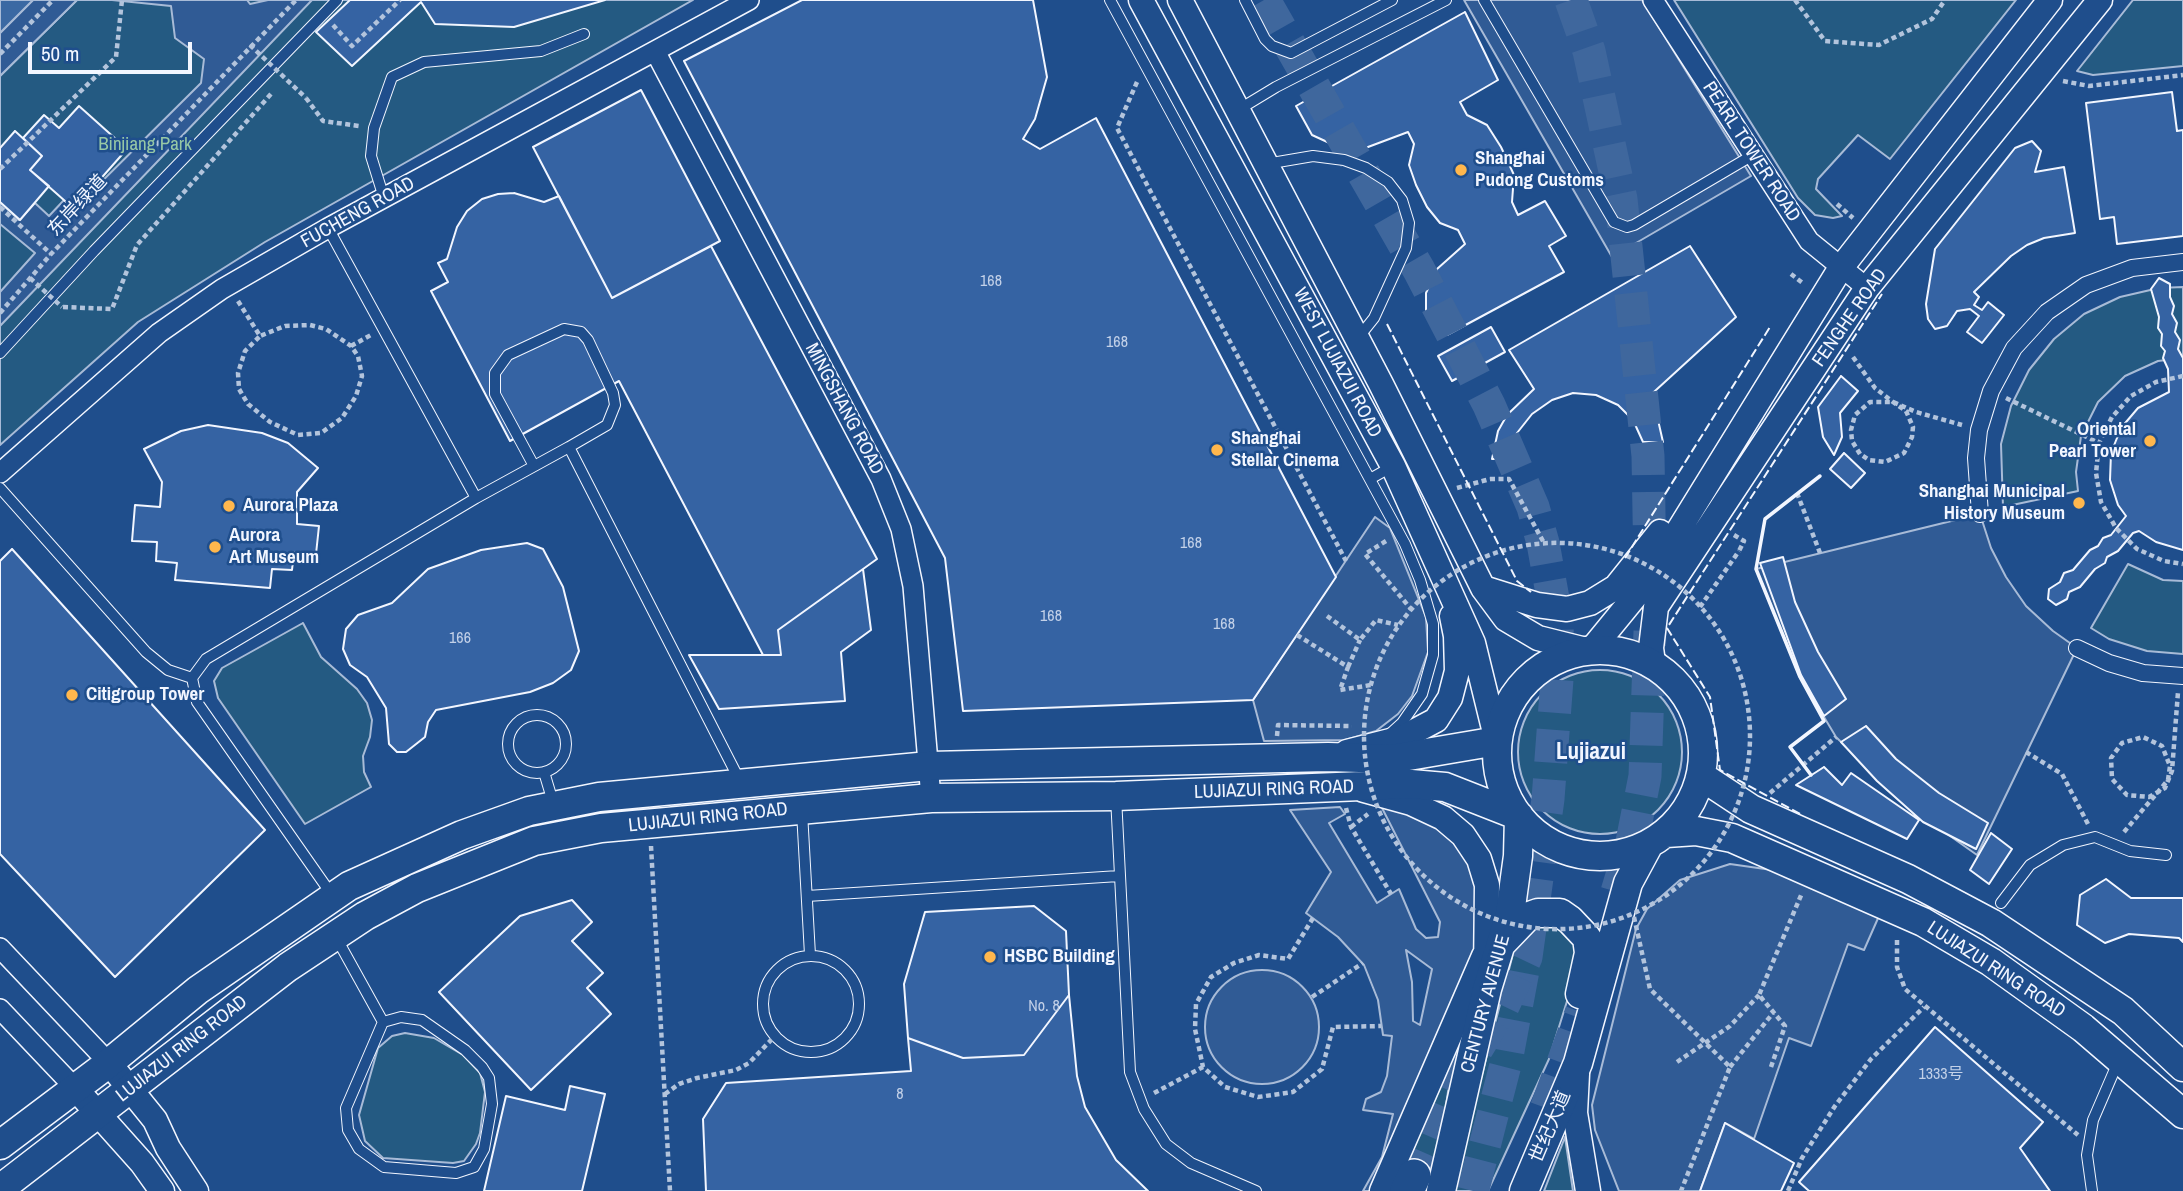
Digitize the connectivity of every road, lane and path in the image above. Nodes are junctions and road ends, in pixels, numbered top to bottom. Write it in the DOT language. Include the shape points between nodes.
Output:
graph roads {
  1 [pos="53,0"];
  2 [pos="122,0"];
  3 [pos="296,0"];
  4 [pos="337,0"];
  5 [pos="400,0"];
  6 [pos="748,0"];
  7 [pos="1110,0"];
  8 [pos="1140,0"];
  9 [pos="1180,0"];
  10 [pos="1245,0"];
  11 [pos="1392,0"];
  12 [pos="1446,0"];
  13 [pos="1484,0"];
  14 [pos="1653,0"];
  15 [pos="1795,0"];
  16 [pos="1945,0"];
  17 [pos="2050,0"];
  18 [pos="2101,0"];
  19 [pos="327,31"];
  20 [pos="584,34"];
  21 [pos="250,45"];
  22 [pos="655,51"];
  23 [pos="0,54"];
  24 [pos="294,68"];
  25 [pos="2183,75"];
  26 [pos="2059,80"];
  27 [pos="1138,81"];
  28 [pos="1237,110"];
  29 [pos="374,128"];
  30 [pos="1753,155"];
  31 [pos="1266,164"];
  32 [pos="0,169"];
  33 [pos="384,198"];
  34 [pos="0,207"];
  35 [pos="328,228"];
  36 [pos="51,254"];
  37 [pos="2183,262"];
  38 [pos="1840,269"];
  39 [pos="30,278"];
  40 [pos="228,285"];
  41 [pos="1867,288"];
  42 [pos="0,313"];
  43 [pos="383,328"];
  44 [pos="260,335"];
  45 [pos="1357,338"];
  46 [pos="351,346"];
  47 [pos="0,353"];
  48 [pos="1853,357"];
  49 [pos="2183,376"];
  50 [pos="1991,391"];
  51 [pos="1893,402"];
  52 [pos="1979,430"];
  53 [pos="2099,443"];
  54 [pos="569,447"];
  55 [pos="534,466"];
  56 [pos="1393,466"];
  57 [pos="0,473"];
  58 [pos="1714,475"];
  59 [pos="1370,479"];
  60 [pos="0,488"];
  61 [pos="1437,493"];
  62 [pos="1797,493"];
  63 [pos="476,498"];
  64 [pos="1980,514"];
  65 [pos="1399,533"];
  66 [pos="1734,535"];
  67 [pos="1544,543"];
  68 [pos="1820,554"];
  69 [pos="1346,561"];
  70 [pos="2183,564"];
  71 [pos="1441,571"];
  72 [pos="1483,588"];
  73 [pos="1700,607"];
  74 [pos="1411,609"];
  75 [pos="1327,616"];
  76 [pos="1398,625"];
  77 [pos="1297,635"];
  78 [pos="1360,640"];
  79 [pos="2077,648"];
  80 [pos="1589,649"];
  81 [pos="1653,663"];
  82 [pos="1348,667"];
  83 [pos="2181,677"];
  84 [pos="192,678"];
  85 [pos="1371,685"];
  86 [pos="1370,735"];
  87 [pos="1836,737"];
  88 [pos="1497,741"];
  89 [pos="2026,752"];
  90 [pos="1328,757"];
  91 [pos="1277,758"];
  92 [pos="929,766"];
  93 [pos="544,772"];
  94 [pos="1701,776"];
  95 [pos="2168,780"];
  96 [pos="740,781"];
  97 [pos="1345,787"];
  98 [pos="2158,792"];
  99 [pos="1116,796"];
  100 [pos="931,798"];
  101 [pos="555,806"];
  102 [pos="1377,807"];
  103 [pos="802,809"];
  104 [pos="1751,809"];
  105 [pos="1518,816"];
  106 [pos="649,824"];
  107 [pos="1351,827"];
  108 [pos="2095,837"];
  109 [pos="1658,839"];
  110 [pos="2115,844"];
  111 [pos="2166,855"];
  112 [pos="1119,876"];
  113 [pos="1802,893"];
  114 [pos="1391,894"];
  115 [pos="807,896"];
  116 [pos="334,897"];
  117 [pos="2001,903"];
  118 [pos="1634,917"];
  119 [pos="1313,918"];
  120 [pos="335,935"];
  121 [pos="1896,940"];
  122 [pos="0,948"];
  123 [pos="1494,948"];
  124 [pos="810,955"];
  125 [pos="1363,963"];
  126 [pos="1759,995"];
  127 [pos="1311,997"];
  128 [pos="1924,1007"];
  129 [pos="0,1009"];
  130 [pos="1773,1013"];
  131 [pos="383,1022"];
  132 [pos="1381,1026"];
  133 [pos="775,1036"];
  134 [pos="1581,1054"];
  135 [pos="2119,1058"];
  136 [pos="1677,1062"];
  137 [pos="109,1063"];
  138 [pos="1203,1066"];
  139 [pos="1730,1067"];
  140 [pos="1771,1067"];
  141 [pos="2183,1067"];
  142 [pos="130,1086"];
  143 [pos="75,1088"];
  144 [pos="664,1095"];
  145 [pos="1141,1100"];
  146 [pos="100,1114"];
  147 [pos="2183,1114"];
  148 [pos="2089,1144"];
  149 [pos="0,1145"];
  150 [pos="1421,1186"];
  151 [pos="0,1189"];
  152 [pos="162,1191"];
  153 [pos="196,1191"];
  154 [pos="670,1191"];
  155 [pos="1256,1191"];
  156 [pos="1382,1191"];
  157 [pos="1524,1191"];
  158 [pos="1588,1191"];
  159 [pos="1681,1191"];
  160 [pos="1788,1191"];
  161 [pos="2092,1191"];
  1 -- 23 [label="path"];
  2 -- 32 [label="path" via="116,57"];
  3 -- 21 [label="path, 东岸绿道"];
  4 -- 47 [label="lane"];
  5 -- 19 [label="path" via="352,46 333,24"];
  6 -- 22 [label="street, FUCHENG ROAD"];
  7 -- 59 [label="lane"];
  8 -- 56 [label="street, WEST LUJIAZUI ROAD"];
  9 -- 28 [label="street, WEST LUJIAZUI ROAD"];
  10 -- 11 [label="lane" via="1265,39 1291,52"];
  12 -- 28 [label="lane"];
  13 -- 30 [label="lane" via="1614,222 1634,225"];
  14 -- 30 [label="street, PEARL TOWER ROAD"];
  15 -- 16 [label="path" via="1825,41 1879,45 1932,19"];
  17 -- 38 [label="street, FENGHE ROAD"];
  18 -- 41 [label="street, FENGHE ROAD"];
  20 -- 29 [label="lane" via="541,51 424,62 392,77"];
  21 -- 29 [label="path, bridge" via="306,98 323,121"];
  21 -- 36 [label="path, 东岸绿道"];
  22 -- 33 [label="street, FUCHENG ROAD"];
  22 -- 92 [label="street, MINGSHANG ROAD" via="881,479 901,529 914,586"];
  24 -- 39 [label="path, bridge" via="137,245 112,309 62,307"];
  25 -- 26 [label="path" via="2089,86"];
  27 -- 69 [label="path" via="1117,128"];
  28 -- 31 [label="street, WEST LUJIAZUI ROAD"];
  29 -- 33 [label="lane" via="370,156"];
  30 -- 38 [label="street, PEARL TOWER ROAD" via="1809,241"];
  31 -- 45 [label="street, WEST LUJIAZUI ROAD"];
  31 -- 45 [label="lane" via="1313,156 1344,160 1388,182 1402,200 1409,223 1406,248 1374,318"];
  33 -- 35 [label="street, FUCHENG ROAD"];
  34 -- 36 [label="path"];
  35 -- 40 [label="street, FUCHENG ROAD"];
  35 -- 43 [label="lane"];
  36 -- 39 [label="path, 东岸绿道"];
  37 -- 50 [label="street" via="2132,268 2087,285 2047,312 2014,348"];
  38 -- 41 [label="street, PEARL TOWER ROAD"];
  38 -- 58 [label="street, FENGHE ROAD"];
  39 -- 42 [label="path, 东岸绿道"];
  40 -- 44 [label="path"];
  40 -- 57 [label="street, FUCHENG ROAD" via="159,333"];
  41 -- 81 [label="street, FENGHE ROAD" via="1656,607"];
  43 -- 46 [label="path"];
  43 -- 63 [label="lane"];
  44 -- 46 [label="path" via="285,326 310,325 326,329"];
  44 -- 46 [label="path" via="240,362 239,389 258,414 298,435 333,427 356,396 362,366"];
  45 -- 61 [label="street, WEST LUJIAZUI ROAD"];
  48 -- 51 [label="path" via="1875,388"];
  49 -- 53 [label="path" via="2156,382 2131,397 2112,417"];
  50 -- 52 [label="street"];
  50 -- 53 [label="path"];
  51 -- 51 [label="path" via="1870,402 1855,415 1852,441 1870,460 1895,459 1912,438 1909,416"];
  51 -- 52 [label="path"];
  52 -- 64 [label="street"];
  53 -- 70 [label="path" via="2096,473 2101,502 2116,528 2137,549"];
  54 -- 55 [label="lane"];
  54 -- 55 [label="lane" via="607,425 615,405 587,340 581,332 564,329 508,355 495,373 495,394"];
  54 -- 96 [label="lane"];
  55 -- 63 [label="lane"];
  56 -- 59 [label="lane"];
  56 -- 71 [label="street, WEST LUJIAZUI ROAD"];
  58 -- 72 [label="street" via="1692,483 1651,547 1616,587 1590,603 1567,609 1537,605"];
  58 -- 80 [label="street, FENGHE ROAD" via="1646,583"];
  59 -- 65 [label="lane"];
  60 -- 84 [label="lane" via="146,652 168,670"];
  61 -- 67 [label="path, bridge" via="1490,479 1509,479"];
  61 -- 72 [label="street, WEST LUJIAZUI ROAD"];
  62 -- 68 [label="path"];
  63 -- 84 [label="lane" via="206,659"];
  65 -- 74 [label="path" via="1365,554"];
  65 -- 86 [label="lane" via="1433,624 1433,655 1423,694 1402,723"];
  66 -- 73 [label="path, bridge" via="1744,541"];
  67 -- 73 [label="path, bridge" via="1613,551 1645,564 1675,583"];
  67 -- 74 [label="path, bridge" via="1485,556 1433,587"];
  71 -- 86 [label="street" via="1456,636 1457,671 1450,698 1436,720 1421,731"];
  71 -- 88 [label="street, WEST LUJIAZUI ROAD" via="1473,643"];
  72 -- 80 [label="street, WEST LUJIAZUI ROAD" via="1506,619 1538,638"];
  73 -- 118 [label="path, bridge" via="1730,652 1744,692 1749,757 1726,829 1694,873"];
  74 -- 76 [label="path, bridge"];
  75 -- 78 [label="path"];
  76 -- 78 [label="path" via="1377,621"];
  76 -- 85 [label="path, bridge"];
  77 -- 82 [label="path"];
  78 -- 82 [label="path"];
  79 -- 83 [label="street" via="2132,670"];
  80 -- 81 [label="main road" via="1624,651"];
  80 -- 88 [label="main road" via="1555,659 1528,678 1508,704"];
  81 -- 94 [label="main road" via="1678,684 1695,711 1703,743"];
  82 -- 85 [label="path" via="1340,690"];
  83 -- 95 [label="path"];
  84 -- 116 [label="lane" via="197,702"];
  85 -- 86 [label="path, bridge"];
  86 -- 90 [label="street"];
  86 -- 91 [label="path" via="1278,725"];
  86 -- 102 [label="path, bridge" via="1364,753"];
  87 -- 104 [label="path"];
  88 -- 90 [label="main road, LUJIAZUI RING ROAD" via="1391,759"];
  88 -- 105 [label="main road" via="1498,768"];
  89 -- 108 [label="path" via="2062,774"];
  90 -- 91 [label="main road, LUJIAZUI RING ROAD"];
  91 -- 92 [label="main road, LUJIAZUI RING ROAD"];
  92 -- 96 [label="main road, LUJIAZUI RING ROAD"];
  92 -- 100 [label="street, MINGSHANG ROAD"];
  93 -- 93 [label="lane" via="559,764 566,739 552,719 526,717 509,736 510,753 519,767"];
  93 -- 101 [label="lane"];
  94 -- 104 [label="main road, LUJIAZUI RING ROAD"];
  94 -- 109 [label="main road" via="1688,808"];
  95 -- 98 [label="path"];
  95 -- 98 [label="path" via="2168,756 2153,740 2131,738 2114,751 2109,769 2118,789 2139,798"];
  96 -- 101 [label="main road, LUJIAZUI RING ROAD"];
  97 -- 99 [label="main road, LUJIAZUI RING ROAD"];
  97 -- 105 [label="main road, LUJIAZUI RING ROAD" via="1445,787"];
  97 -- 107 [label="path"];
  97 -- 123 [label="street" via="1411,803 1443,818 1463,835 1479,859 1488,886"];
  98 -- 110 [label="path"];
  99 -- 100 [label="main road, LUJIAZUI RING ROAD"];
  99 -- 112 [label="lane"];
  100 -- 103 [label="main road, LUJIAZUI RING ROAD"];
  101 -- 116 [label="main road, LUJIAZUI RING ROAD" via="406,858"];
  102 -- 107 [label="path"];
  102 -- 118 [label="path, bridge" via="1392,839 1414,867 1470,910 1538,930 1574,930"];
  103 -- 106 [label="main road, LUJIAZUI RING ROAD"];
  103 -- 115 [label="lane"];
  104 -- 141 [label="main road, LUJIAZUI RING ROAD" via="1908,879 1991,923 2123,1011"];
  105 -- 109 [label="main road" via="1539,837 1593,856 1622,854"];
  105 -- 123 [label="main road, CENTURY AVENUE" via="1518,856"];
  106 -- 120 [label="main road, LUJIAZUI RING ROAD" via="534,841 417,888"];
  106 -- 144 [label="path"];
  107 -- 114 [label="path"];
  108 -- 110 [label="lane"];
  108 -- 117 [label="lane" via="2063,845 2030,865"];
  109 -- 134 [label="main road" via="1628,883"];
  109 -- 135 [label="main road, LUJIAZUI RING ROAD" via="1696,831 1732,838 1923,922 1991,962"];
  110 -- 111 [label="lane" via="2146,855"];
  112 -- 115 [label="lane"];
  112 -- 145 [label="lane" via="1130,1072"];
  113 -- 126 [label="path"];
  115 -- 124 [label="lane"];
  116 -- 137 [label="main road, LUJIAZUI RING ROAD" via="198,990"];
  118 -- 139 [label="path, bridge" via="1650,989"];
  119 -- 138 [label="path" via="1289,959 1259,955 1211,977 1196,1004 1195,1029"];
  120 -- 131 [label="lane"];
  120 -- 142 [label="main road, LUJIAZUI RING ROAD"];
  121 -- 128 [label="path" via="1897,967 1905,989"];
  122 -- 137 [label="street"];
  123 -- 134 [label="main road" via="1527,917 1538,913 1560,914 1580,927 1589,953 1575,1014"];
  123 -- 150 [label="main road, CENTURY AVENUE" via="1487,989"];
  123 -- 156 [label="street"];
  124 -- 133 [label="lane" via="781,966 764,992 767,1023"];
  124 -- 133 [label="lane" via="841,965 852,977 860,1008 856,1024 834,1047 819,1052 803,1052"];
  125 -- 127 [label="path"];
  126 -- 130 [label="path"];
  126 -- 136 [label="path" via="1737,1019"];
  128 -- 148 [label="path"];
  128 -- 160 [label="path" via="1871,1059 1835,1106 1802,1158"];
  129 -- 143 [label="street"];
  130 -- 139 [label="path"];
  130 -- 140 [label="path" via="1785,1026"];
  131 -- 131 [label="lane" via="346,1108 345,1119 354,1140 365,1156 384,1167 466,1171 474,1167 484,1149 492,1104 489,1078 474,1058 422,1020 401,1017"];
  132 -- 138 [label="path" via="1333,1027 1322,1069 1293,1092 1258,1097 1226,1087"];
  133 -- 144 [label="path" via="736,1070 688,1081"];
  134 -- 157 [label="main road, 世纪大道"];
  134 -- 158 [label="street" via="1575,1113"];
  135 -- 147 [label="main road, LUJIAZUI RING ROAD"];
  135 -- 148 [label="lane" via="2093,1120"];
  137 -- 142 [label="street"];
  137 -- 143 [label="main road, LUJIAZUI RING ROAD"];
  138 -- 145 [label="path"];
  139 -- 159 [label="path, bridge"];
  142 -- 146 [label="main road, LUJIAZUI RING ROAD"];
  142 -- 153 [label="street"];
  143 -- 146 [label="street"];
  143 -- 149 [label="main road, LUJIAZUI RING ROAD"];
  144 -- 154 [label="path"];
  145 -- 155 [label="lane" via="1166,1144 1191,1163"];
  146 -- 151 [label="main road, LUJIAZUI RING ROAD"];
  146 -- 152 [label="street"];
  148 -- 161 [label="lane"];
}
